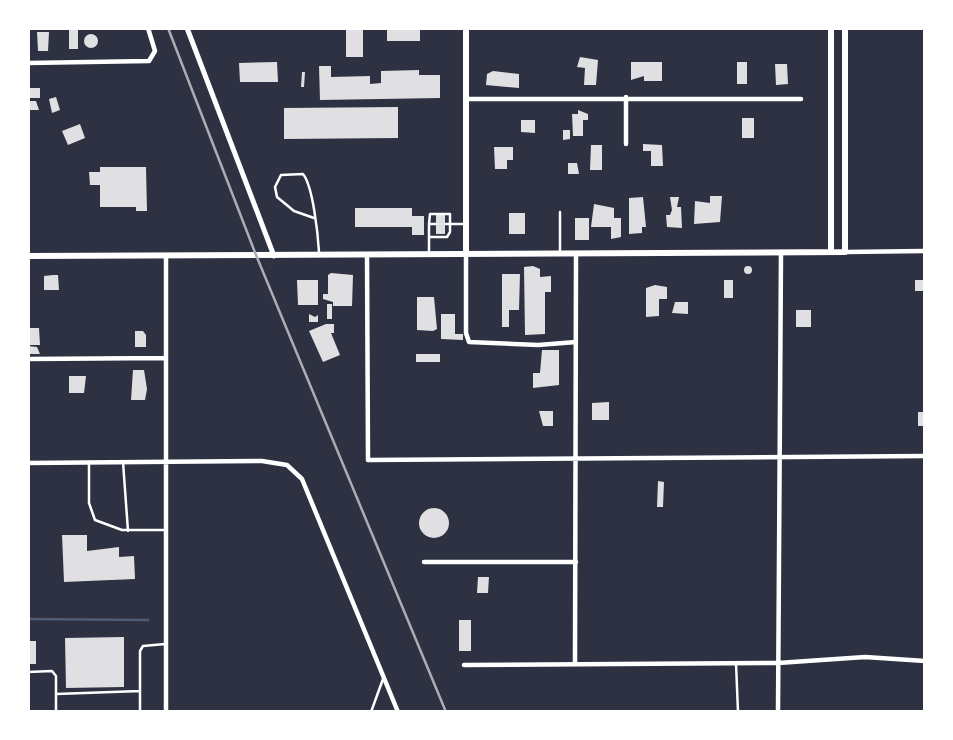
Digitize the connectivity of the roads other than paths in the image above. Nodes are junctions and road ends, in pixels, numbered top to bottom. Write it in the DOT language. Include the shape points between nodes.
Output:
graph roads {
  1 [pos="148,28"];
  2 [pos="187,28"];
  3 [pos="466,28"];
  4 [pos="831,28"];
  5 [pos="845,28"];
  6 [pos="28,63"];
  7 [pos="626,97"];
  8 [pos="466,99"];
  9 [pos="801,99"];
  10 [pos="626,145"];
  11 [pos="560,212"];
  12 [pos="314,218"];
  13 [pos="429,224"];
  14 [pos="436,224"];
  15 [pos="445,224"];
  16 [pos="450,224"];
  17 [pos="466,224"];
  18 [pos="430,237"];
  19 [pos="925,251"];
  20 [pos="831,252"];
  21 [pos="845,252"];
  22 [pos="781,253"];
  23 [pos="466,254"];
  24 [pos="560,254"];
  25 [pos="576,254"];
  26 [pos="367,255"];
  27 [pos="429,255"];
  28 [pos="28,256"];
  29 [pos="166,256"];
  30 [pos="274,256"];
  31 [pos="319,256"];
  32 [pos="576,342"];
  33 [pos="166,358"];
  34 [pos="28,359"];
  35 [pos="925,456"];
  36 [pos="576,458"];
  37 [pos="778,458"];
  38 [pos="89,462"];
  39 [pos="124,462"];
  40 [pos="166,462"];
  41 [pos="28,463"];
  42 [pos="165,530"];
  43 [pos="128,531"];
  44 [pos="424,562"];
  45 [pos="576,562"];
  46 [pos="165,644"];
  47 [pos="925,662"];
  48 [pos="736,663"];
  49 [pos="778,663"];
  50 [pos="575,664"];
  51 [pos="464,665"];
  52 [pos="28,672"];
  53 [pos="383,673"];
  54 [pos="140,691"];
  55 [pos="56,694"];
  56 [pos="56,712"];
  57 [pos="140,712"];
  58 [pos="166,712"];
  59 [pos="371,712"];
  60 [pos="398,712"];
  61 [pos="738,712"];
  62 [pos="778,712"];
  1 -- 6 [label="street" via="155,51 152,59"];
  2 -- 30 [label="street"];
  3 -- 8 [label="main road"];
  4 -- 20 [label="main road"];
  5 -- 21 [label="main road"];
  7 -- 8 [label="street"];
  7 -- 9 [label="street"];
  7 -- 10 [label="street"];
  8 -- 17 [label="main road"];
  11 -- 24 [label="lane"];
  12 -- 12 [label="lane" via="306,178 290,172 281,175 276,197"];
  12 -- 31 [label="lane"];
  13 -- 14 [label="lane"];
  13 -- 16 [label="lane" via="430,214 450,214"];
  13 -- 18 [label="lane"];
  15 -- 16 [label="lane"];
  16 -- 17 [label="lane"];
  16 -- 18 [label="lane" via="447,237"];
  17 -- 23 [label="main road"];
  18 -- 27 [label="lane"];
  19 -- 21 [label="street"];
  20 -- 21 [label="main road"];
  20 -- 22 [label="main road"];
  22 -- 25 [label="main road"];
  22 -- 37 [label="street"];
  23 -- 24 [label="main road"];
  23 -- 27 [label="main road"];
  23 -- 32 [label="street" via="469,342"];
  24 -- 25 [label="main road"];
  25 -- 32 [label="street"];
  26 -- 27 [label="main road"];
  26 -- 31 [label="main road"];
  26 -- 36 [label="street" via="368,460"];
  28 -- 29 [label="main road"];
  29 -- 30 [label="main road"];
  29 -- 33 [label="street"];
  30 -- 31 [label="main road"];
  32 -- 36 [label="street"];
  33 -- 34 [label="street"];
  33 -- 40 [label="street"];
  35 -- 37 [label="street"];
  36 -- 37 [label="street"];
  36 -- 45 [label="street"];
  37 -- 49 [label="street"];
  38 -- 39 [label="street"];
  38 -- 41 [label="street"];
  38 -- 43 [label="lane" via="90,513 106,526"];
  39 -- 40 [label="street"];
  39 -- 43 [label="lane"];
  40 -- 42 [label="street"];
  40 -- 53 [label="street" via="279,462 291,467 302,480"];
  42 -- 43 [label="lane"];
  42 -- 46 [label="street"];
  44 -- 45 [label="street"];
  45 -- 50 [label="street"];
  46 -- 54 [label="lane" via="143,646 140,651"];
  46 -- 58 [label="street"];
  47 -- 49 [label="street" via="865,657"];
  48 -- 49 [label="street"];
  48 -- 50 [label="street"];
  48 -- 61 [label="lane"];
  49 -- 62 [label="street"];
  50 -- 51 [label="street"];
  52 -- 55 [label="lane" via="52,671"];
  53 -- 59 [label="lane"];
  53 -- 60 [label="street"];
  54 -- 55 [label="lane"];
  54 -- 57 [label="lane"];
  55 -- 56 [label="lane"];
}
